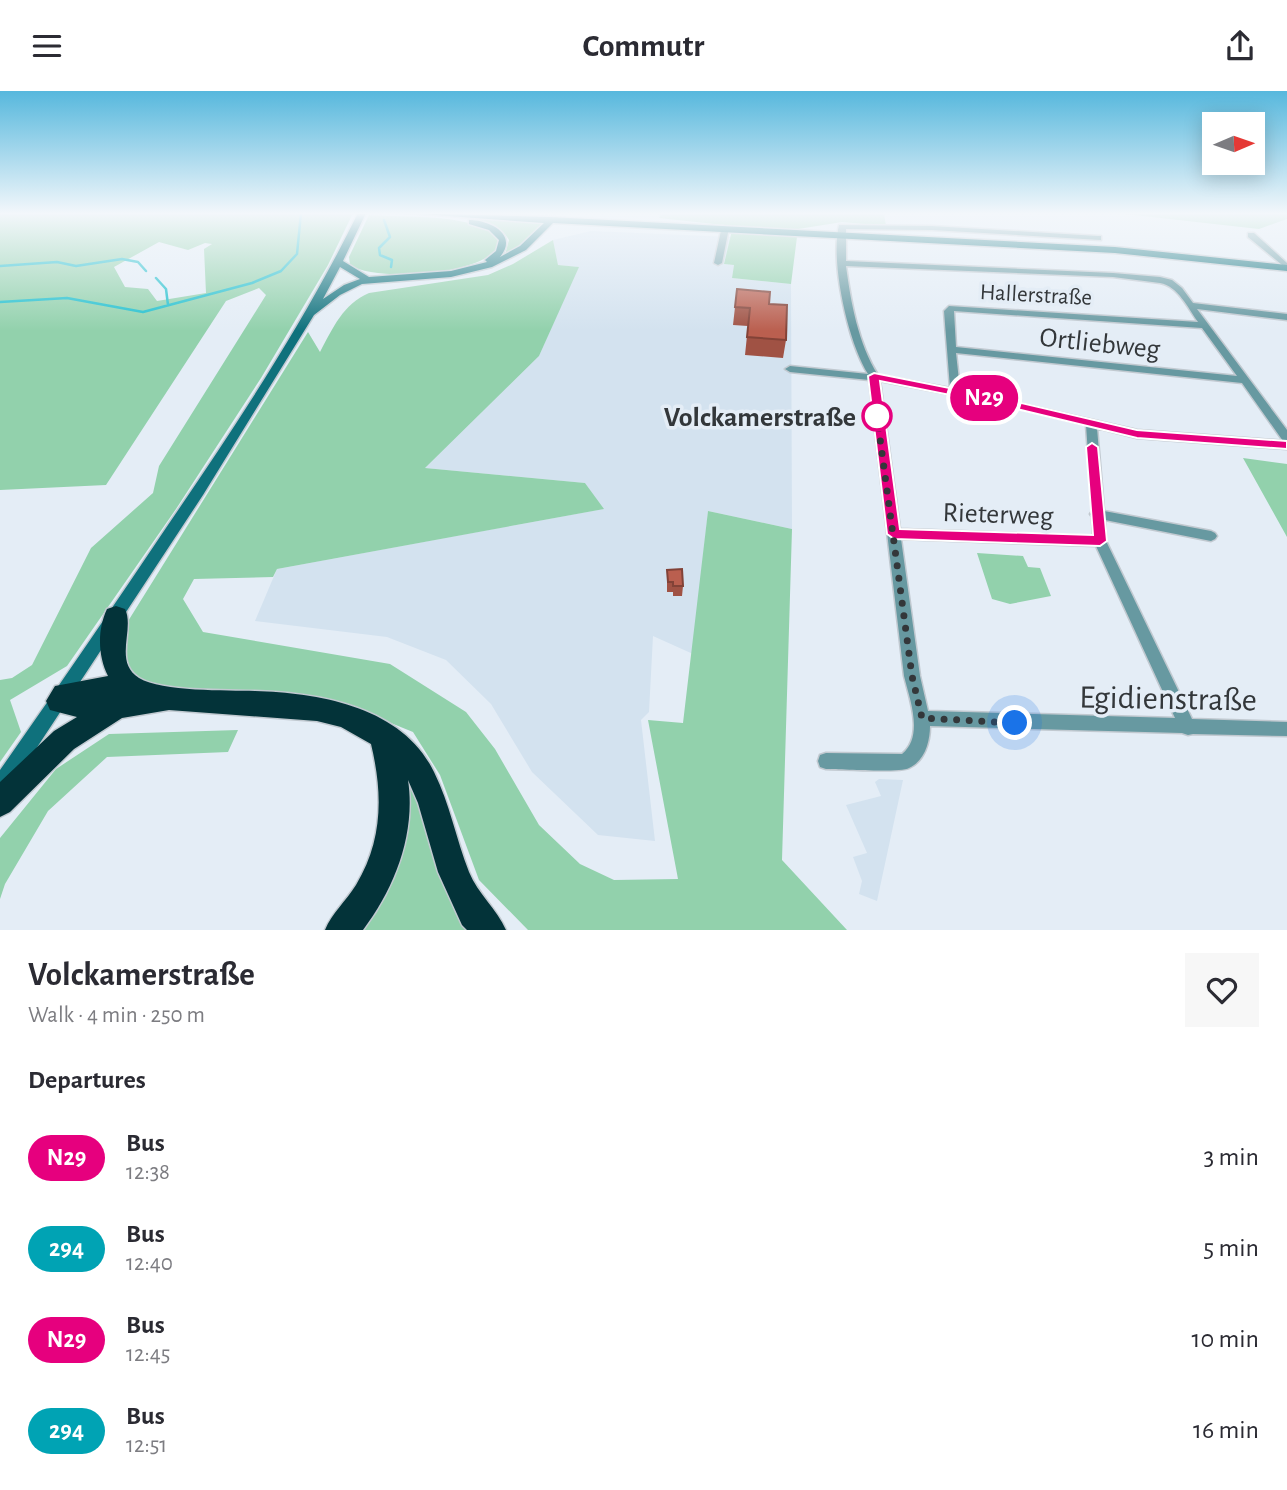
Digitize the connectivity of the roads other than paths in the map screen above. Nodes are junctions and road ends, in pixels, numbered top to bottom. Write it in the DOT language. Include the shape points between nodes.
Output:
graph roads {
  1 [pos="343,252"];
  2 [pos="499,252"];
  3 [pos="516,252"];
  4 [pos="720,252"];
  5 [pos="842,252"];
  6 [pos="1136,252"];
  7 [pos="1270,252"];
  8 [pos="338,261"];
  9 [pos="718,263"];
  10 [pos="843,263"];
  11 [pos="1287,268"];
  12 [pos="473,269"];
  13 [pos="328,279"];
  14 [pos="363,279"];
  15 [pos="1190,305"];
  16 [pos="1287,317"];
  17 [pos="1203,325"];
  18 [pos="301,326"];
  19 [pos="953,350"];
  20 [pos="790,369"];
  21 [pos="874,376"];
  22 [pos="1243,380"];
  23 [pos="955,392"];
  24 [pos="1271,417"];
  25 [pos="1287,418"];
  26 [pos="1091,425"];
  27 [pos="1287,438"];
  28 [pos="1287,445"];
  29 [pos="1096,514"];
  30 [pos="894,534"];
  31 [pos="1211,537"];
  32 [pos="1100,541"];
  33 [pos="116,616"];
  34 [pos="62,697"];
  35 [pos="123,698"];
  36 [pos="922,718"];
  37 [pos="1188,728"];
  38 [pos="1287,729"];
  39 [pos="382,734"];
  40 [pos="826,761"];
  41 [pos="0,786"];
  42 [pos="0,802"];
  43 [pos="342,930"];
  44 [pos="489,930"];
  1 -- 8 [label="main road"];
  2 -- 12 [label="main road"];
  3 -- 12 [label="main road"];
  4 -- 9 [label="street"];
  5 -- 10 [label="street"];
  6 -- 11 [label="main road"];
  7 -- 11 [label="street"];
  8 -- 13 [label="main road"];
  8 -- 14 [label="main road"];
  10 -- 15 [label="street" via="1160,280 1177,286"];
  10 -- 21 [label="street" via="845,296 866,366"];
  12 -- 14 [label="main road" via="438,276"];
  13 -- 14 [label="main road"];
  13 -- 18 [label="main road"];
  14 -- 18 [label="main road" via="332,296"];
  15 -- 16 [label="street"];
  15 -- 17 [label="street"];
  17 -- 19 [label="street, Hallerstraße" via="953,308 948,311"];
  17 -- 22 [label="street"];
  18 -- 33 [label="main road"];
  19 -- 22 [label="street, Ortliebweg"];
  19 -- 23 [label="street, Hallerstraße"];
  20 -- 21 [label="street"];
  21 -- 23 [label="street"];
  21 -- 30 [label="street"];
  22 -- 24 [label="street"];
  23 -- 26 [label="street"];
  24 -- 25 [label="street"];
  24 -- 27 [label="street"];
  26 -- 28 [label="street" via="1161,437"];
  26 -- 29 [label="street"];
  29 -- 31 [label="street"];
  29 -- 32 [label="street"];
  30 -- 32 [label="street, Rieterweg"];
  30 -- 36 [label="street" via="912,676"];
  32 -- 37 [label="street"];
  33 -- 34 [label="main road"];
  33 -- 35 [label="highway" via="111,657"];
  34 -- 35 [label="highway" via="83,708"];
  34 -- 41 [label="main road"];
  35 -- 39 [label="highway" via="329,709"];
  35 -- 42 [label="highway" via="64,740"];
  36 -- 37 [label="street, Egidienstraße"];
  36 -- 40 [label="street" via="920,746 905,762"];
  37 -- 38 [label="street, Egidienstraße"];
  39 -- 43 [label="highway" via="395,787 394,830 381,871"];
  39 -- 44 [label="highway" via="412,761 460,888"];
}
